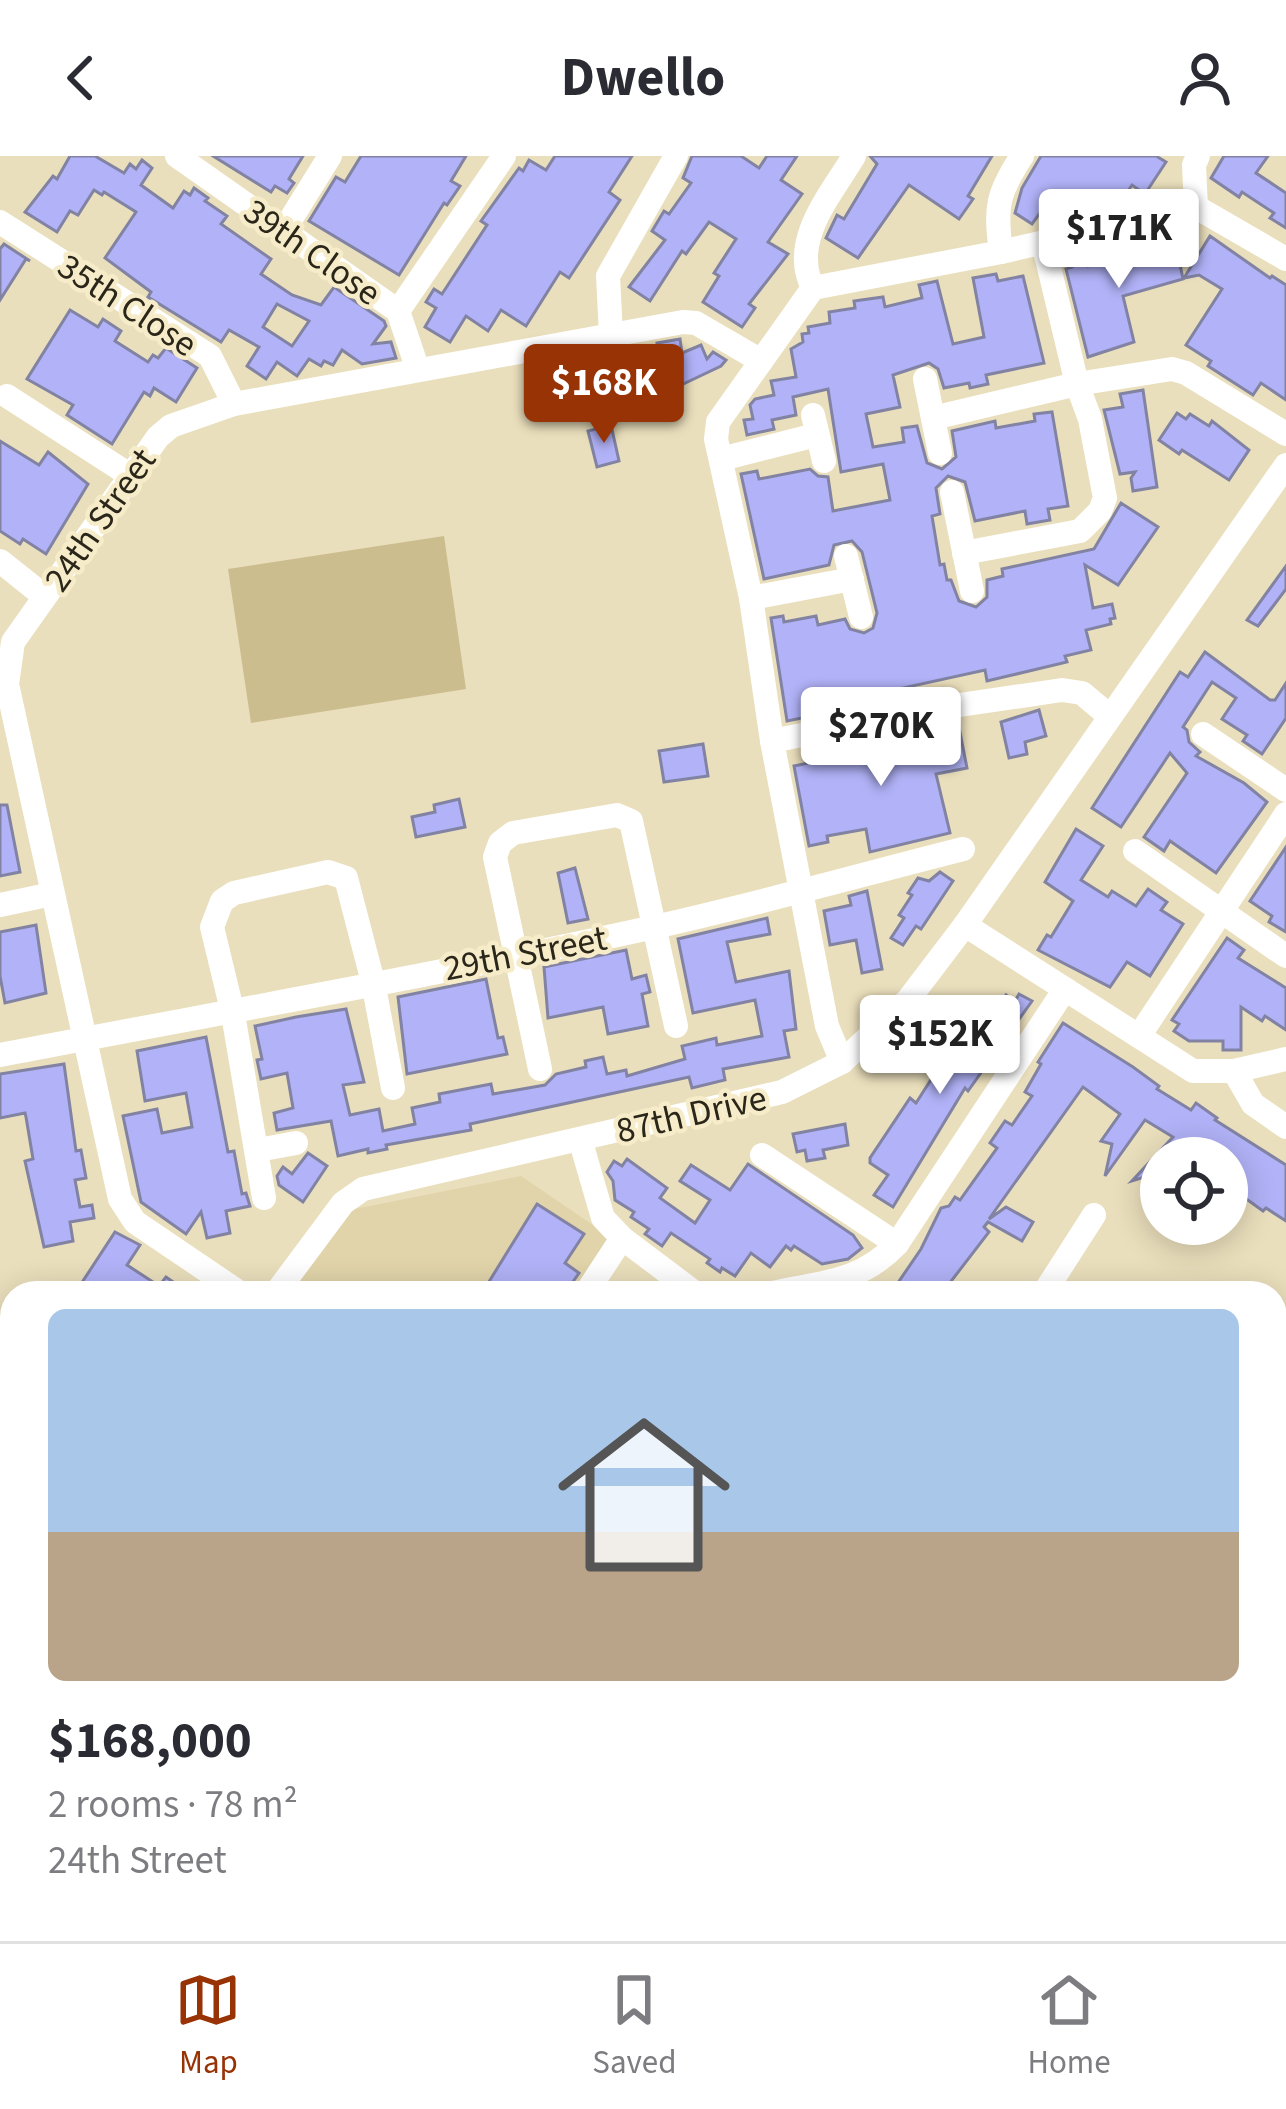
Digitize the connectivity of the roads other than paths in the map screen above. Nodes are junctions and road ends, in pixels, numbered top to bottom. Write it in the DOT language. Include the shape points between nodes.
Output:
graph roads {
  1 [pos="177,156"];
  2 [pos="330,156"];
  3 [pos="504,156"];
  4 [pos="676,156"];
  5 [pos="854,156"];
  6 [pos="1022,156"];
  7 [pos="1198,156"];
  8 [pos="1196,207"];
  9 [pos="0,223"];
  10 [pos="284,230"];
  11 [pos="1043,242"];
  12 [pos="1001,252"];
  13 [pos="1286,260"];
  14 [pos="813,288"];
  15 [pos="398,311"];
  16 [pos="611,335"];
  17 [pos="761,361"];
  18 [pos="418,370"];
  19 [pos="925,379"];
  20 [pos="1077,384"];
  21 [pos="7,396"];
  22 [pos="234,404"];
  23 [pos="933,418"];
  24 [pos="1286,434"];
  25 [pos="940,453"];
  26 [pos="721,459"];
  27 [pos="824,460"];
  28 [pos="1286,465"];
  29 [pos="128,474"];
  30 [pos="952,492"];
  31 [pos="964,553"];
  32 [pos="0,561"];
  33 [pos="971,591"];
  34 [pos="44,596"];
  35 [pos="751,598"];
  36 [pos="861,617"];
  37 [pos="1108,715"];
  38 [pos="1203,734"];
  39 [pos="772,741"];
  40 [pos="11,753"];
  41 [pos="1286,790"];
  42 [pos="1286,814"];
  43 [pos="963,849"];
  44 [pos="1135,850"];
  45 [pos="802,890"];
  46 [pos="52,894"];
  47 [pos="0,905"];
  48 [pos="1222,911"];
  49 [pos="965,925"];
  50 [pos="655,927"];
  51 [pos="517,955"];
  52 [pos="1286,956"];
  53 [pos="373,982"];
  54 [pos="1065,989"];
  55 [pos="233,1014"];
  56 [pos="676,1026"];
  57 [pos="1139,1036"];
  58 [pos="83,1039"];
  59 [pos="0,1055"];
  60 [pos="1286,1059"];
  61 [pos="842,1062"];
  62 [pos="540,1069"];
  63 [pos="1234,1071"];
  64 [pos="393,1088"];
  65 [pos="1286,1127"];
  66 [pos="580,1138"];
  67 [pos="296,1143"];
  68 [pos="258,1150"];
  69 [pos="762,1155"];
  70 [pos="264,1198"];
  71 [pos="1094,1215"];
  72 [pos="622,1238"];
  73 [pos="897,1244"];
  74 [pos="222,1281"];
  75 [pos="285,1281"];
  76 [pos="594,1281"];
  77 [pos="679,1281"];
  78 [pos="823,1281"];
  79 [pos="1052,1281"];
  1 -- 10 [label="street, 39th Close"];
  2 -- 10 [label="street"];
  3 -- 15 [label="street"];
  4 -- 16 [label="street" via="608,276"];
  5 -- 14 [label="street" via="808,233 804,257"];
  6 -- 12 [label="street" via="1000,192"];
  7 -- 8 [label="street"];
  8 -- 11 [label="street"];
  8 -- 13 [label="street"];
  9 -- 22 [label="street, 35th Close" via="204,351"];
  10 -- 15 [label="street, 39th Close"];
  11 -- 12 [label="street"];
  11 -- 20 [label="street"];
  12 -- 14 [label="street"];
  14 -- 17 [label="street"];
  15 -- 18 [label="street, 39th Close"];
  16 -- 17 [label="street, 24th Street" via="689,321"];
  16 -- 18 [label="street, 24th Street"];
  17 -- 26 [label="street" via="718,422"];
  18 -- 22 [label="street, 24th Street"];
  19 -- 23 [label="street"];
  20 -- 23 [label="street"];
  20 -- 24 [label="street" via="1172,369"];
  20 -- 31 [label="street" via="1105,498 1100,511 1066,536"];
  21 -- 29 [label="street"];
  22 -- 29 [label="street, 24th Street" via="171,426"];
  23 -- 25 [label="street"];
  26 -- 27 [label="street" via="815,425"];
  26 -- 35 [label="street"];
  28 -- 37 [label="street, 87th Drive"];
  29 -- 34 [label="street, 24th Street"];
  30 -- 31 [label="street"];
  31 -- 33 [label="street"];
  32 -- 34 [label="street"];
  34 -- 40 [label="street, 24th Street" via="8,659"];
  35 -- 36 [label="street" via="849,567"];
  35 -- 39 [label="street"];
  37 -- 39 [label="street" via="1082,694 1062,690"];
  37 -- 49 [label="street, 87th Drive"];
  38 -- 41 [label="street"];
  39 -- 45 [label="street"];
  40 -- 46 [label="street, 24th Street"];
  42 -- 48 [label="street"];
  43 -- 45 [label="street, 29th Street"];
  44 -- 48 [label="street"];
  45 -- 50 [label="street, 29th Street"];
  45 -- 61 [label="street" via="827,1026"];
  46 -- 47 [label="street"];
  46 -- 58 [label="street, 24th Street"];
  48 -- 52 [label="street"];
  48 -- 57 [label="street"];
  49 -- 54 [label="street"];
  49 -- 61 [label="street, 87th Drive" via="908,1000"];
  50 -- 51 [label="street, 29th Street"];
  50 -- 51 [label="street" via="632,821 617,814 513,833 495,857"];
  50 -- 56 [label="street"];
  51 -- 53 [label="street, 29th Street"];
  51 -- 62 [label="street"];
  53 -- 55 [label="street, 29th Street"];
  53 -- 55 [label="street" via="346,878 328,872 234,893 212,927"];
  53 -- 64 [label="street"];
  54 -- 57 [label="street"];
  54 -- 73 [label="street"];
  55 -- 58 [label="street, 29th Street"];
  55 -- 68 [label="street"];
  57 -- 63 [label="street" via="1192,1071"];
  58 -- 59 [label="street, 29th Street"];
  58 -- 74 [label="street, 24th Street" via="125,1210"];
  60 -- 63 [label="street"];
  61 -- 66 [label="street, 87th Drive" via="782,1092"];
  63 -- 65 [label="street" via="1253,1104"];
  66 -- 72 [label="street" via="603,1218"];
  66 -- 75 [label="street, 87th Drive" via="363,1189 343,1203"];
  67 -- 68 [label="street"];
  68 -- 70 [label="street"];
  69 -- 73 [label="street"];
  71 -- 79 [label="street"];
  72 -- 76 [label="street"];
  72 -- 77 [label="street"];
  73 -- 78 [label="street" via="866,1271"];
}
